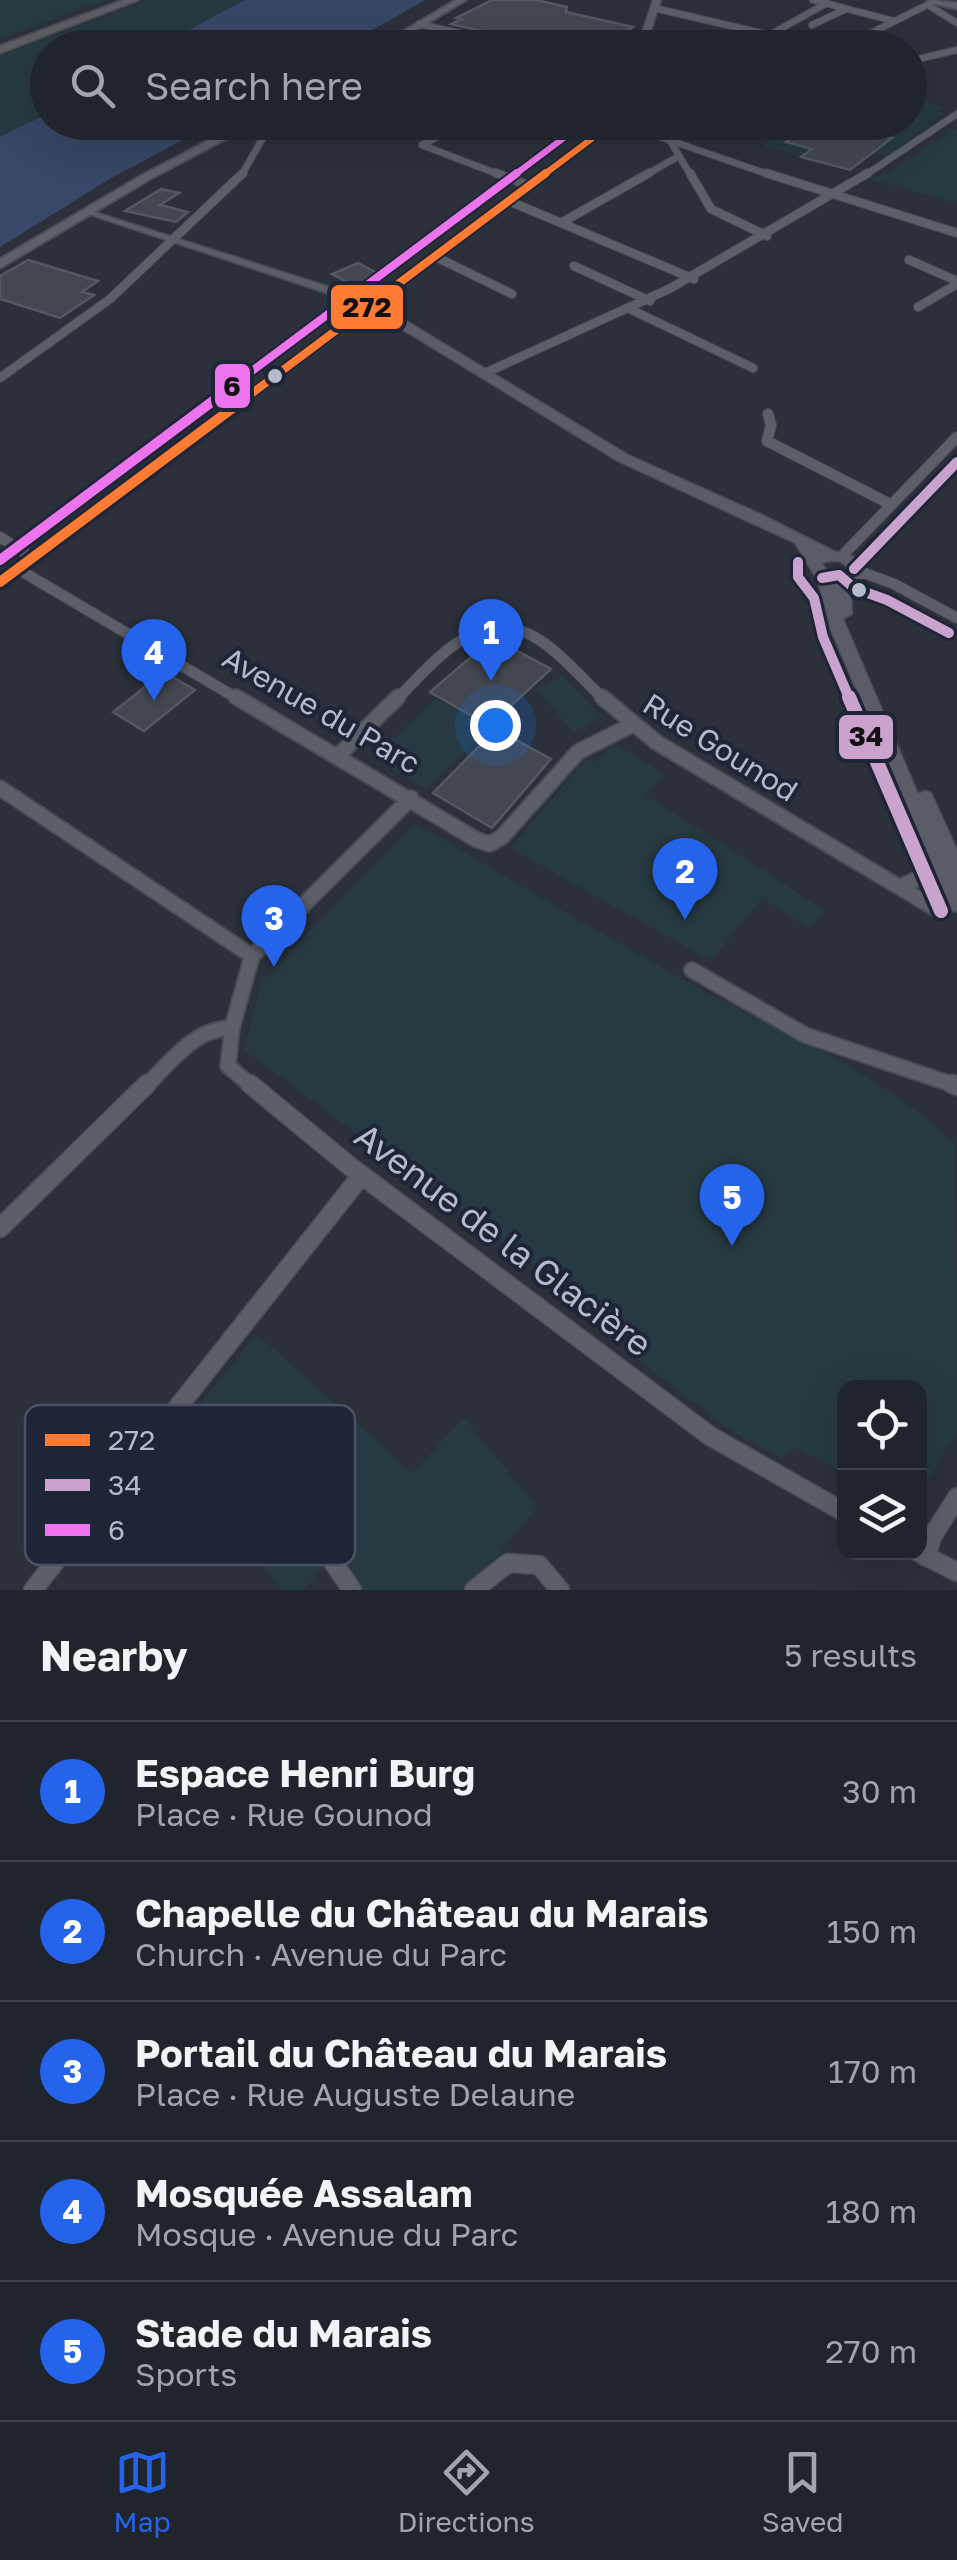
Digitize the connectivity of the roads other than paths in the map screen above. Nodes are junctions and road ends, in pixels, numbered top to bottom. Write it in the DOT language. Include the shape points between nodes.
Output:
graph roads {
  1 [pos="113,0"];
  2 [pos="134,0"];
  3 [pos="446,0"];
  4 [pos="462,0"];
  5 [pos="813,0"];
  6 [pos="931,2"];
  7 [pos="955,3"];
  8 [pos="656,4"];
  9 [pos="827,4"];
  10 [pos="846,8"];
  11 [pos="894,20"];
  12 [pos="957,23"];
  13 [pos="424,24"];
  14 [pos="812,25"];
  15 [pos="32,30"];
  16 [pos="54,30"];
  17 [pos="398,30"];
  18 [pos="413,30"];
  19 [pos="450,30"];
  20 [pos="647,30"];
  21 [pos="748,30"];
  22 [pos="779,30"];
  23 [pos="875,30"];
  24 [pos="30,31"];
  25 [pos="30,39"];
  26 [pos="0,42"];
  27 [pos="0,50"];
  28 [pos="957,50"];
  29 [pos="927,57"];
  30 [pos="957,114"];
  31 [pos="927,134"];
  32 [pos="209,140"];
  33 [pos="217,140"];
  34 [pos="263,140"];
  35 [pos="432,140"];
  36 [pos="592,140"];
  37 [pos="669,140"];
  38 [pos="674,140"];
  39 [pos="917,140"];
  40 [pos="679,156"];
  41 [pos="530,186"];
  42 [pos="832,196"];
  43 [pos="509,202"];
  44 [pos="86,208"];
  45 [pos="561,224"];
  46 [pos="957,233"];
  47 [pos="767,236"];
  48 [pos="172,239"];
  49 [pos="0,256"];
  50 [pos="436,256"];
  51 [pos="909,260"];
  52 [pos="0,264"];
  53 [pos="574,266"];
  54 [pos="694,279"];
  55 [pos="957,282"];
  56 [pos="512,294"];
  57 [pos="650,301"];
  58 [pos="372,305"];
  59 [pos="918,307"];
  60 [pos="632,310"];
  61 [pos="753,368"];
  62 [pos="482,374"];
  63 [pos="0,378"];
  64 [pos="768,414"];
  65 [pos="957,437"];
  66 [pos="890,504"];
  67 [pos="0,537"];
  68 [pos="33,558"];
  69 [pos="829,558"];
  70 [pos="18,569"];
  71 [pos="854,578"];
  72 [pos="825,581"];
  73 [pos="0,582"];
  74 [pos="957,618"];
  75 [pos="632,725"];
  76 [pos="338,756"];
  77 [pos="0,788"];
  78 [pos="411,798"];
  79 [pos="949,869"];
  80 [pos="900,888"];
  81 [pos="957,904"];
  82 [pos="936,909"];
  83 [pos="252,956"];
  84 [pos="692,970"];
  85 [pos="232,1028"];
  86 [pos="957,1086"];
  87 [pos="362,1176"];
  88 [pos="0,1228"];
  89 [pos="180,1405"];
  90 [pos="957,1497"];
  91 [pos="837,1508"];
  92 [pos="927,1546"];
  93 [pos="927,1557"];
  94 [pos="53,1565"];
  95 [pos="335,1565"];
  96 [pos="957,1572"];
  97 [pos="33,1590"];
  98 [pos="352,1590"];
  99 [pos="474,1590"];
  100 [pos="560,1590"];
  1 -- 15 [label="highway"];
  2 -- 16 [label="highway"];
  3 -- 17 [label="main road"];
  4 -- 13 [label="main road"];
  5 -- 9 [label="street"];
  6 -- 7 [label="main road"];
  6 -- 11 [label="street"];
  6 -- 12 [label="street" via="939,16"];
  8 -- 20 [label="street"];
  8 -- 21 [label="street"];
  9 -- 10 [label="street"];
  9 -- 22 [label="street"];
  10 -- 11 [label="street"];
  10 -- 14 [label="street"];
  11 -- 23 [label="street"];
  13 -- 18 [label="main road"];
  13 -- 19 [label="street"];
  24 -- 26 [label="highway"];
  25 -- 27 [label="highway"];
  28 -- 29 [label="street"];
  30 -- 31 [label="street"];
  32 -- 44 [label="main road"];
  33 -- 44 [label="main road"];
  34 -- 48 [label="street" via="248,168"];
  35 -- 41 [label="street" via="422,145"];
  36 -- 41 [label="street"];
  37 -- 40 [label="street"];
  38 -- 42 [label="street"];
  39 -- 42 [label="street"];
  40 -- 45 [label="street"];
  40 -- 47 [label="street" via="711,209"];
  41 -- 43 [label="street"];
  42 -- 46 [label="street"];
  42 -- 47 [label="street"];
  43 -- 45 [label="street"];
  43 -- 50 [label="street"];
  44 -- 48 [label="street"];
  44 -- 49 [label="main road"];
  44 -- 52 [label="main road"];
  45 -- 54 [label="street"];
  47 -- 54 [label="street"];
  48 -- 58 [label="street"];
  48 -- 63 [label="street" via="110,299"];
  50 -- 56 [label="street"];
  50 -- 58 [label="street"];
  51 -- 55 [label="street"];
  53 -- 57 [label="street"];
  54 -- 57 [label="street"];
  55 -- 59 [label="street"];
  57 -- 60 [label="street"];
  58 -- 62 [label="street"];
  58 -- 68 [label="street"];
  60 -- 61 [label="street"];
  60 -- 62 [label="street"];
  62 -- 69 [label="street" via="623,458"];
  64 -- 66 [label="street" via="767,441"];
  65 -- 66 [label="street"];
  66 -- 69 [label="street"];
  67 -- 68 [label="street"];
  68 -- 70 [label="street"];
  69 -- 71 [label="street"];
  69 -- 72 [label="street" via="815,572"];
  70 -- 73 [label="street"];
  70 -- 76 [label="street, Avenue du Parc"];
  71 -- 72 [label="street"];
  71 -- 74 [label="street" via="876,578"];
  71 -- 79 [label="street" via="843,598 850,632"];
  72 -- 79 [label="street" via="839,630"];
  75 -- 76 [label="street, Rue Gounod" via="538,638 481,629 451,646"];
  75 -- 78 [label="street, Avenue du Parc" via="578,752 490,844"];
  75 -- 80 [label="street, Rue Gounod"];
  76 -- 78 [label="street, Avenue du Parc"];
  77 -- 83 [label="street"];
  78 -- 83 [label="street"];
  79 -- 80 [label="street"];
  79 -- 81 [label="street"];
  80 -- 82 [label="street, Rue Gounod"];
  83 -- 85 [label="street, Avenue de la Glacière"];
  84 -- 86 [label="street" via="804,1035"];
  85 -- 87 [label="street, Avenue de la Glacière" via="228,1066"];
  85 -- 88 [label="street" via="197,1036"];
  87 -- 89 [label="street"];
  87 -- 91 [label="street, Avenue de la Glacière" via="710,1436"];
  90 -- 92 [label="street"];
  93 -- 96 [label="street"];
  94 -- 97 [label="street"];
  95 -- 98 [label="street"];
  99 -- 100 [label="street" via="508,1563 540,1565"];
}
